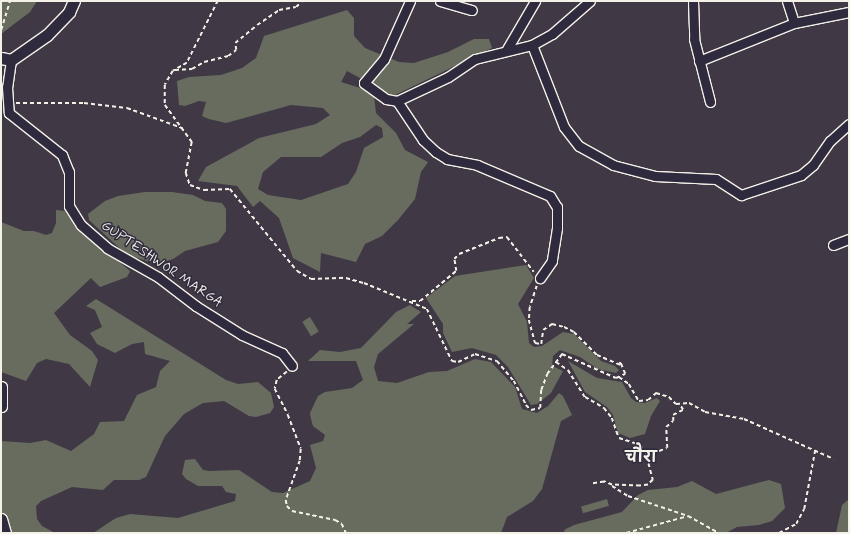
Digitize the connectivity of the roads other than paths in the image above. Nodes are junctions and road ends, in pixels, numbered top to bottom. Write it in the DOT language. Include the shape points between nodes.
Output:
graph roads {
  1 [pos="74,1"];
  2 [pos="410,1"];
  3 [pos="440,1"];
  4 [pos="535,1"];
  5 [pos="590,1"];
  6 [pos="693,1"];
  7 [pos="787,1"];
  8 [pos="472,10"];
  9 [pos="849,12"];
  10 [pos="794,23"];
  11 [pos="532,45"];
  12 [pos="507,49"];
  13 [pos="6,59"];
  14 [pos="699,61"];
  15 [pos="397,101"];
  16 [pos="710,102"];
  17 [pos="849,124"];
  18 [pos="849,240"];
  19 [pos="833,245"];
  20 [pos="540,278"];
  21 [pos="292,366"];
  22 [pos="1,388"];
  23 [pos="1,406"];
  24 [pos="1,519"];
  25 [pos="5,533"];
  1 -- 13 [label="street" via="69,12 47,35"];
  2 -- 15 [label="street" via="384,59 364,84 386,99"];
  3 -- 8 [label="street"];
  4 -- 12 [label="street"];
  5 -- 11 [label="street" via="552,34"];
  6 -- 14 [label="street" via="694,39"];
  7 -- 10 [label="street"];
  9 -- 10 [label="street"];
  10 -- 14 [label="street"];
  11 -- 12 [label="street"];
  11 -- 17 [label="street" via="564,127 579,146 600,159 655,176 716,179 741,195 801,175 813,165 830,141"];
  12 -- 15 [label="street" via="475,60 448,77"];
  13 -- 21 [label="street, GUPTESHWOR MARGA" via="9,112 62,155 69,172 69,206 81,225 107,248 158,277 196,306 242,335 282,353"];
  14 -- 16 [label="street"];
  15 -- 20 [label="street" via="423,140 447,159 477,165 550,196 557,207 557,228 552,261"];
  18 -- 19 [label="street"];
  22 -- 23 [label="street"];
  24 -- 25 [label="street"];
}
